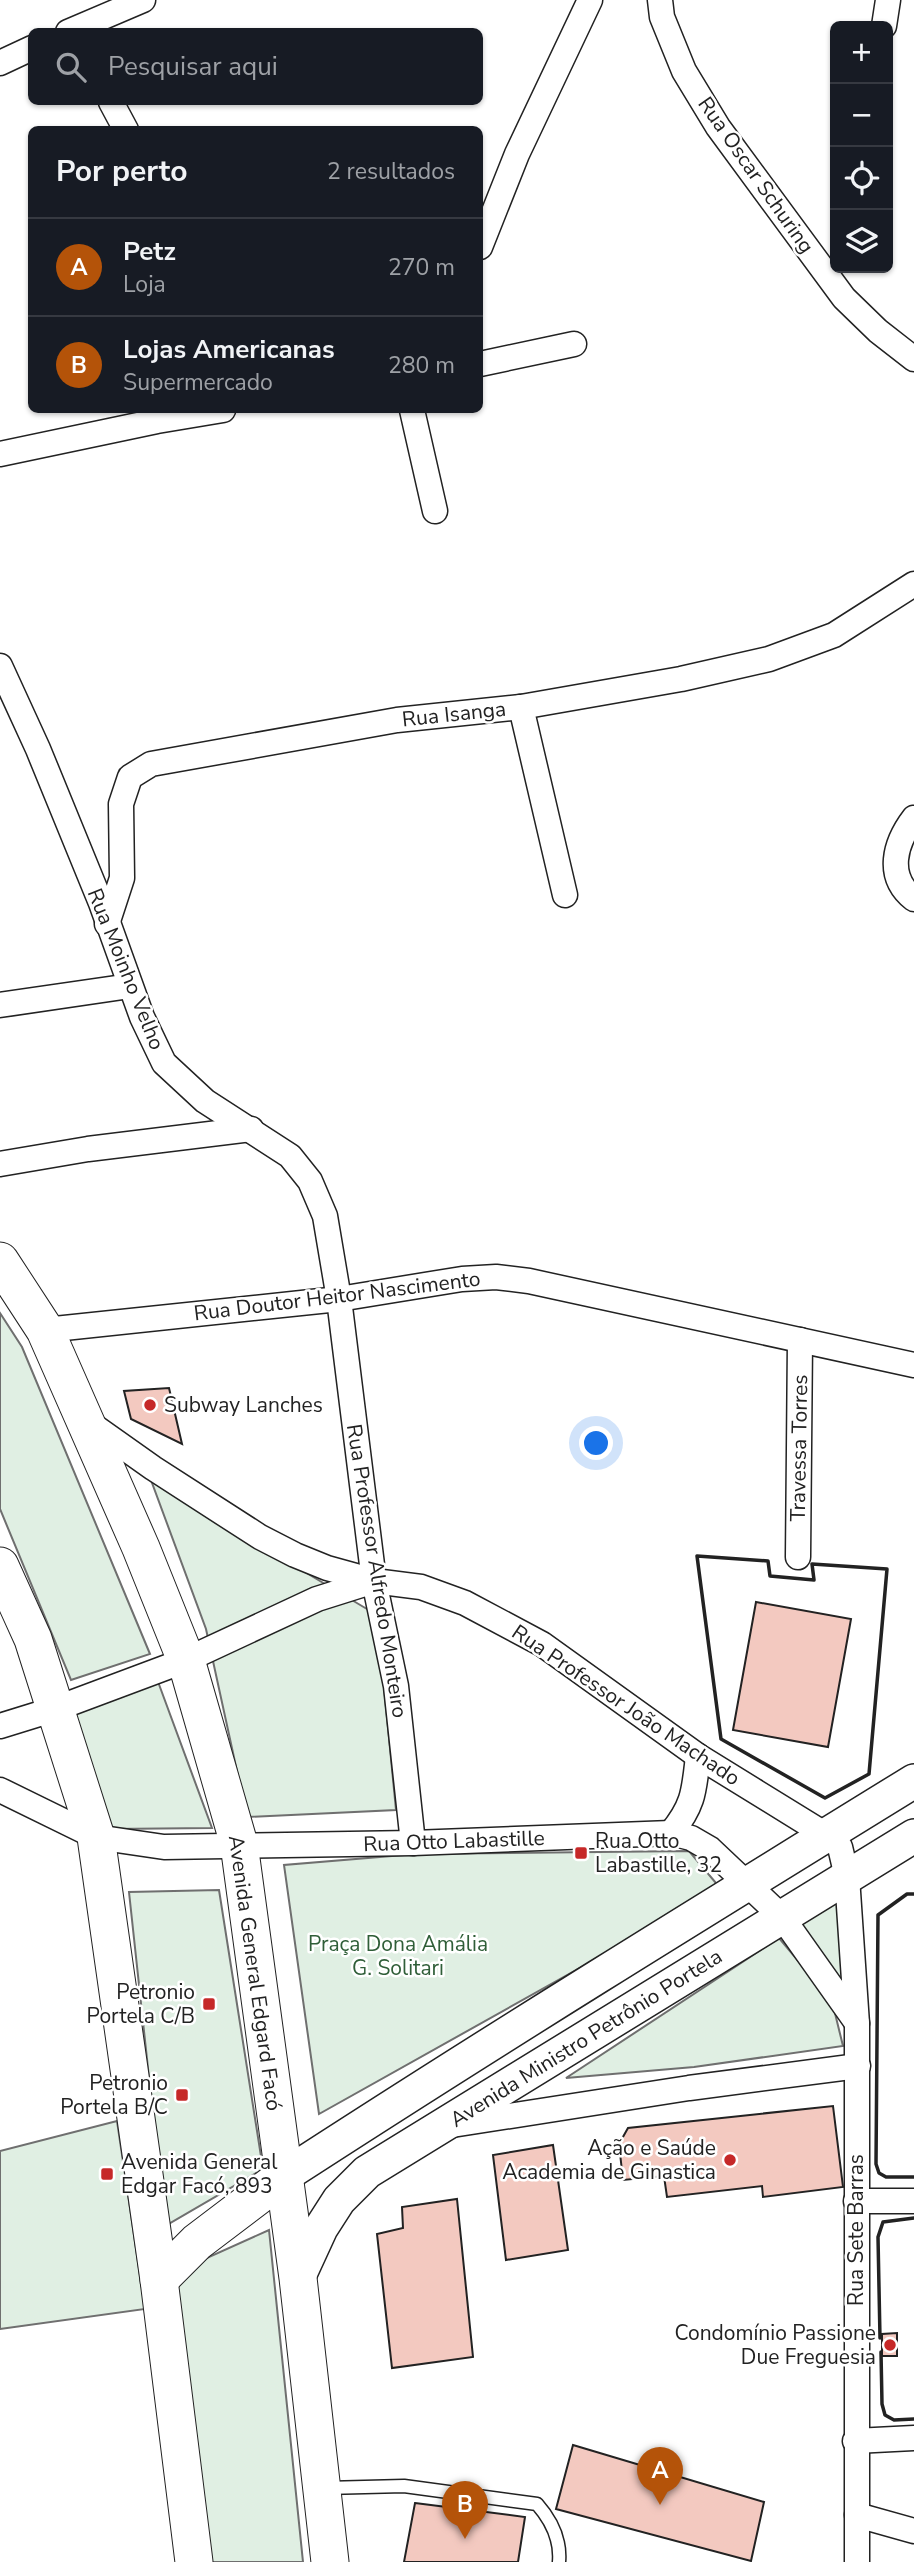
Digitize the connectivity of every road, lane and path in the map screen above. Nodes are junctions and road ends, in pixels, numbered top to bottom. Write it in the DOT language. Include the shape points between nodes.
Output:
graph roads {
  1 [pos="143,0"];
  2 [pos="590,0"];
  3 [pos="660,0"];
  4 [pos="888,0"];
  5 [pos="885,21"];
  6 [pos="77,28"];
  7 [pos="28,50"];
  8 [pos="0,63"];
  9 [pos="113,105"];
  10 [pos="124,126"];
  11 [pos="483,239"];
  12 [pos="848,273"];
  13 [pos="844,298"];
  14 [pos="574,344"];
  15 [pos="914,359"];
  16 [pos="483,362"];
  17 [pos="205,413"];
  18 [pos="413,413"];
  19 [pos="0,454"];
  20 [pos="435,511"];
  21 [pos="914,584"];
  22 [pos="0,666"];
  23 [pos="521,707"];
  24 [pos="914,818"];
  25 [pos="565,895"];
  26 [pos="914,899"];
  27 [pos="107,924"];
  28 [pos="130,986"];
  29 [pos="0,1005"];
  30 [pos="251,1129"];
  31 [pos="0,1164"];
  32 [pos="0,1261"];
  33 [pos="339,1298"];
  34 [pos="45,1330"];
  35 [pos="800,1340"];
  36 [pos="914,1366"];
  37 [pos="86,1421"];
  38 [pos="798,1557"];
  39 [pos="0,1566"];
  40 [pos="374,1581"];
  41 [pos="186,1660"];
  42 [pos="55,1709"];
  43 [pos="0,1726"];
  44 [pos="698,1756"];
  45 [pos="914,1781"];
  46 [pos="0,1790"];
  47 [pos="671,1833"];
  48 [pos="827,1835"];
  49 [pos="96,1837"];
  50 [pos="913,1837"];
  51 [pos="412,1843"];
  52 [pos="239,1844"];
  53 [pos="847,1877"];
  54 [pos="748,1885"];
  55 [pos="782,1917"];
  56 [pos="858,2024"];
  57 [pos="858,2066"];
  58 [pos="444,2126"];
  59 [pos="284,2176"];
  60 [pos="856,2201"];
  61 [pos="914,2201"];
  62 [pos="298,2278"];
  63 [pos="159,2280"];
  64 [pos="914,2438"];
  65 [pos="855,2441"];
  66 [pos="321,2488"];
  67 [pos="857,2515"];
  68 [pos="914,2531"];
  69 [pos="194,2562"];
  70 [pos="330,2562"];
  71 [pos="559,2562"];
  72 [pos="857,2562"];
  1 -- 6 [label="street"];
  2 -- 11 [label="street" via="517,154"];
  3 -- 13 [label="street, Rua Oscar Schuring" via="662,17 684,71 718,127"];
  4 -- 5 [label="street"];
  7 -- 8 [label="street"];
  9 -- 10 [label="street"];
  12 -- 13 [label="street"];
  13 -- 15 [label="street, Rua Oscar Schuring"];
  14 -- 16 [label="street"];
  17 -- 19 [label="street"];
  18 -- 20 [label="street"];
  21 -- 23 [label="street, Rua Isanga" via="834,635 769,659"];
  22 -- 27 [label="street, Rua Moinho Velho"];
  23 -- 25 [label="street"];
  23 -- 27 [label="street, Rua Isanga" via="397,720 150,764 130,777 121,804 122,878"];
  24 -- 26 [label="street" via="901,835 895,855 905,892"];
  27 -- 28 [label="street, Rua Moinho Velho"];
  28 -- 29 [label="street"];
  28 -- 30 [label="street, Rua Moinho Velho" via="164,1062 205,1101"];
  30 -- 31 [label="street"];
  30 -- 33 [label="street, Rua Moinho Velho" via="290,1156 310,1181 326,1216"];
  32 -- 34 [label="main road, Avenida General Edgard Facó"];
  33 -- 34 [label="street, Rua Doutor Heitor Nascimento"];
  33 -- 35 [label="street, Rua Doutor Heitor Nascimento" via="496,1277"];
  33 -- 40 [label="street, Rua Professor Alfredo Monteiro"];
  34 -- 37 [label="main road, Avenida General Edgard Facó"];
  35 -- 36 [label="street, Rua Doutor Heitor Nascimento"];
  35 -- 38 [label="street, Travessa Torres"];
  37 -- 40 [label="street, Rua Professor João Machado" via="260,1537 295,1556"];
  37 -- 41 [label="main road, Avenida General Edgard Facó"];
  39 -- 42 [label="main road" via="33,1639"];
  40 -- 41 [label="street" via="317,1599"];
  40 -- 44 [label="street, Rua Professor João Machado" via="421,1587 465,1603 542,1644"];
  40 -- 51 [label="street, Rua Professor Alfredo Monteiro" via="396,1686"];
  41 -- 42 [label="street"];
  41 -- 52 [label="main road, Avenida General Edgard Facó"];
  42 -- 43 [label="street"];
  42 -- 49 [label="main road"];
  44 -- 47 [label="street" via="692,1801"];
  44 -- 48 [label="street, Rua Professor João Machado"];
  45 -- 48 [label="main road"];
  46 -- 49 [label="street, Rua Otto Labastille"];
  47 -- 51 [label="street, Rua Otto Labastille"];
  47 -- 54 [label="street, Rua Otto Labastille" via="710,1849"];
  48 -- 53 [label="street, Rua Sete Barras" via="840,1847"];
  48 -- 54 [label="main road"];
  49 -- 52 [label="street, Rua Otto Labastille" via="164,1847"];
  49 -- 63 [label="main road"];
  50 -- 53 [label="main road, Avenida Ministro Petrônio Portela"];
  51 -- 52 [label="street, Rua Otto Labastille"];
  52 -- 59 [label="main road, Avenida General Edgard Facó"];
  53 -- 55 [label="main road, Avenida Ministro Petrônio Portela"];
  53 -- 56 [label="street, Rua Sete Barras"];
  54 -- 55 [label="street, Rua Otto Labastille"];
  54 -- 59 [label="main road" via="583,1983"];
  55 -- 56 [label="street"];
  55 -- 58 [label="main road, Avenida Ministro Petrônio Portela"];
  56 -- 57 [label="street, Rua Sete Barras"];
  57 -- 58 [label="street"];
  57 -- 60 [label="street, Rua Sete Barras"];
  58 -- 62 [label="main road, Avenida Ministro Petrônio Portela" via="367,2172 339,2200"];
  59 -- 62 [label="main road, Avenida General Edgard Facó"];
  59 -- 63 [label="main road" via="197,2242"];
  60 -- 61 [label="street"];
  60 -- 65 [label="street, Rua Sete Barras"];
  62 -- 66 [label="main road, Avenida General Edgard Facó"];
  63 -- 69 [label="main road"];
  64 -- 65 [label="street"];
  65 -- 67 [label="street, Rua Sete Barras"];
  66 -- 70 [label="main road, Avenida General Edgard Facó"];
  66 -- 71 [label="lane" via="404,2486 537,2504 557,2538"];
  67 -- 68 [label="street"];
  67 -- 72 [label="street, Rua Sete Barras"];
}
